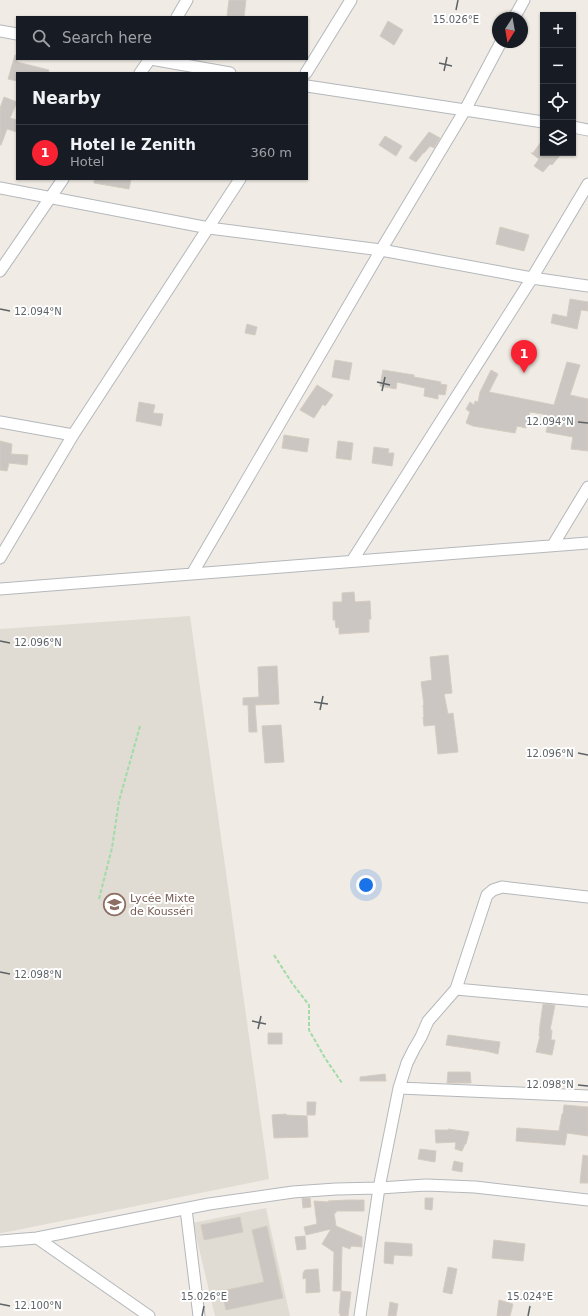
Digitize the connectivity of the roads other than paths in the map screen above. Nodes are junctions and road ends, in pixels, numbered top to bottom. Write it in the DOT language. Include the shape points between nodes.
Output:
graph roads {
  1 [pos="187,0"];
  2 [pos="351,0"];
  3 [pos="524,0"];
  4 [pos="517,12"];
  5 [pos="178,16"];
  6 [pos="0,31"];
  7 [pos="16,34"];
  8 [pos="498,48"];
  9 [pos="150,60"];
  10 [pos="157,60"];
  11 [pos="141,72"];
  12 [pos="224,72"];
  13 [pos="307,72"];
  14 [pos="308,86"];
  15 [pos="465,110"];
  16 [pos="540,122"];
  17 [pos="576,128"];
  18 [pos="588,130"];
  19 [pos="62,180"];
  20 [pos="239,180"];
  21 [pos="588,184"];
  22 [pos="0,188"];
  23 [pos="50,197"];
  24 [pos="209,228"];
  25 [pos="381,250"];
  26 [pos="0,271"];
  27 [pos="532,278"];
  28 [pos="588,286"];
  29 [pos="0,422"];
  30 [pos="73,435"];
  31 [pos="588,487"];
  32 [pos="588,543"];
  33 [pos="553,545"];
  34 [pos="0,558"];
  35 [pos="352,561"];
  36 [pos="192,574"];
  37 [pos="0,589"];
  38 [pos="588,897"];
  39 [pos="456,989"];
  40 [pos="588,1001"];
  41 [pos="399,1088"];
  42 [pos="588,1096"];
  43 [pos="379,1188"];
  44 [pos="588,1200"];
  45 [pos="186,1209"];
  46 [pos="37,1238"];
  47 [pos="0,1241"];
  48 [pos="149,1316"];
  49 [pos="199,1316"];
  50 [pos="360,1316"];
  1 -- 5 [label="street"];
  2 -- 13 [label="street"];
  3 -- 4 [label="street"];
  6 -- 7 [label="street"];
  8 -- 15 [label="street"];
  9 -- 11 [label="street"];
  10 -- 12 [label="street"];
  14 -- 15 [label="street"];
  15 -- 16 [label="street"];
  15 -- 25 [label="street"];
  17 -- 18 [label="street"];
  19 -- 23 [label="street"];
  20 -- 24 [label="street"];
  21 -- 27 [label="street"];
  22 -- 23 [label="street"];
  23 -- 24 [label="street"];
  23 -- 26 [label="street"];
  24 -- 25 [label="street"];
  24 -- 30 [label="street"];
  25 -- 27 [label="street"];
  25 -- 36 [label="street"];
  27 -- 28 [label="street"];
  27 -- 35 [label="street"];
  29 -- 30 [label="street"];
  30 -- 34 [label="street"];
  31 -- 33 [label="street"];
  32 -- 33 [label="street"];
  33 -- 35 [label="street"];
  35 -- 36 [label="street"];
  36 -- 37 [label="street"];
  38 -- 39 [label="street" via="502,887 493,890 487,895"];
  39 -- 40 [label="street"];
  39 -- 41 [label="street" via="428,1021 407,1063"];
  41 -- 42 [label="street"];
  41 -- 43 [label="street"];
  43 -- 44 [label="street" via="426,1185 475,1187"];
  43 -- 45 [label="street" via="293,1192"];
  43 -- 50 [label="street"];
  45 -- 46 [label="street"];
  45 -- 49 [label="street"];
  46 -- 47 [label="street"];
  46 -- 48 [label="street"];
}
